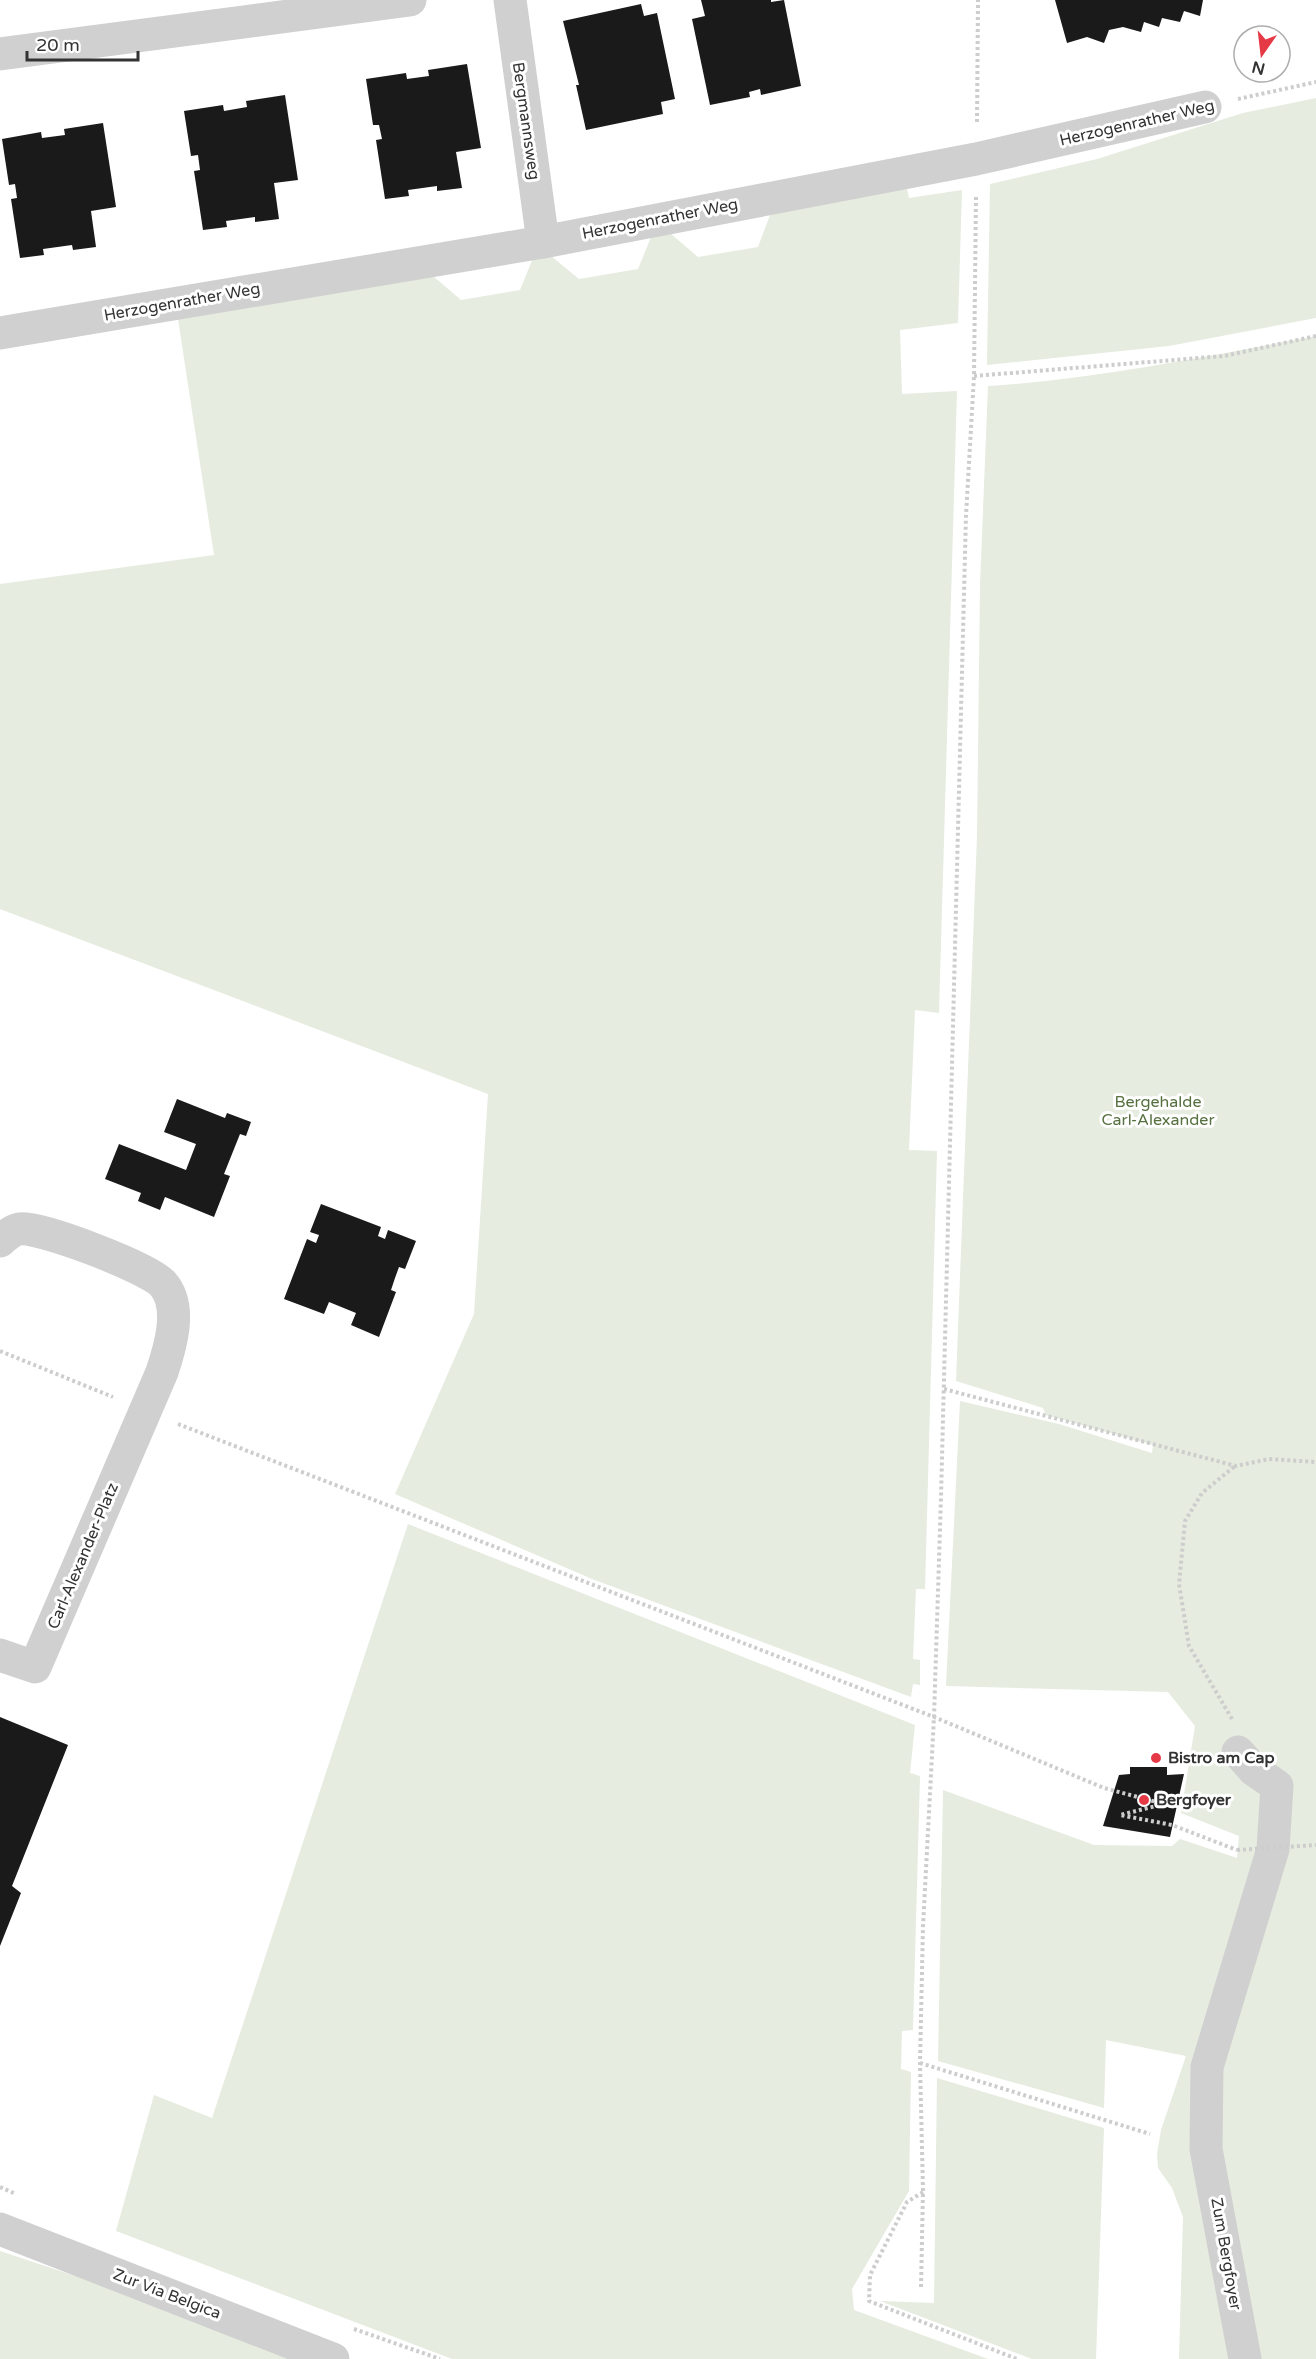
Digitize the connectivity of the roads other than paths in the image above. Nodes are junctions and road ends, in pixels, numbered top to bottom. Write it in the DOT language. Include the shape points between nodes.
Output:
graph roads {
  1 [pos="410,0"];
  2 [pos="510,0"];
  3 [pos="324,5"];
  4 [pos="0,54"];
  5 [pos="1205,107"];
  6 [pos="543,242"];
  7 [pos="0,333"];
  8 [pos="0,1241"];
  9 [pos="0,1655"];
  10 [pos="1238,1752"];
  11 [pos="0,2229"];
  12 [pos="333,2359"];
  13 [pos="1245,2359"];
  1 -- 3 [label="street"];
  2 -- 6 [label="street, Bergmannsweg"];
  3 -- 4 [label="street"];
  5 -- 6 [label="street, Herzogenrather Weg" via="976,159"];
  6 -- 7 [label="street, Herzogenrather Weg"];
  8 -- 9 [label="street, Carl-Alexander-Platz" via="18,1229 45,1231 149,1273 164,1285 171,1301 171,1344 35,1667"];
  10 -- 13 [label="street, Zum Bergfoyer" via="1254,1770 1277,1786 1273,1849 1207,2067 1206,2149"];
  11 -- 12 [label="street, Zur Via Belgica"];
}
